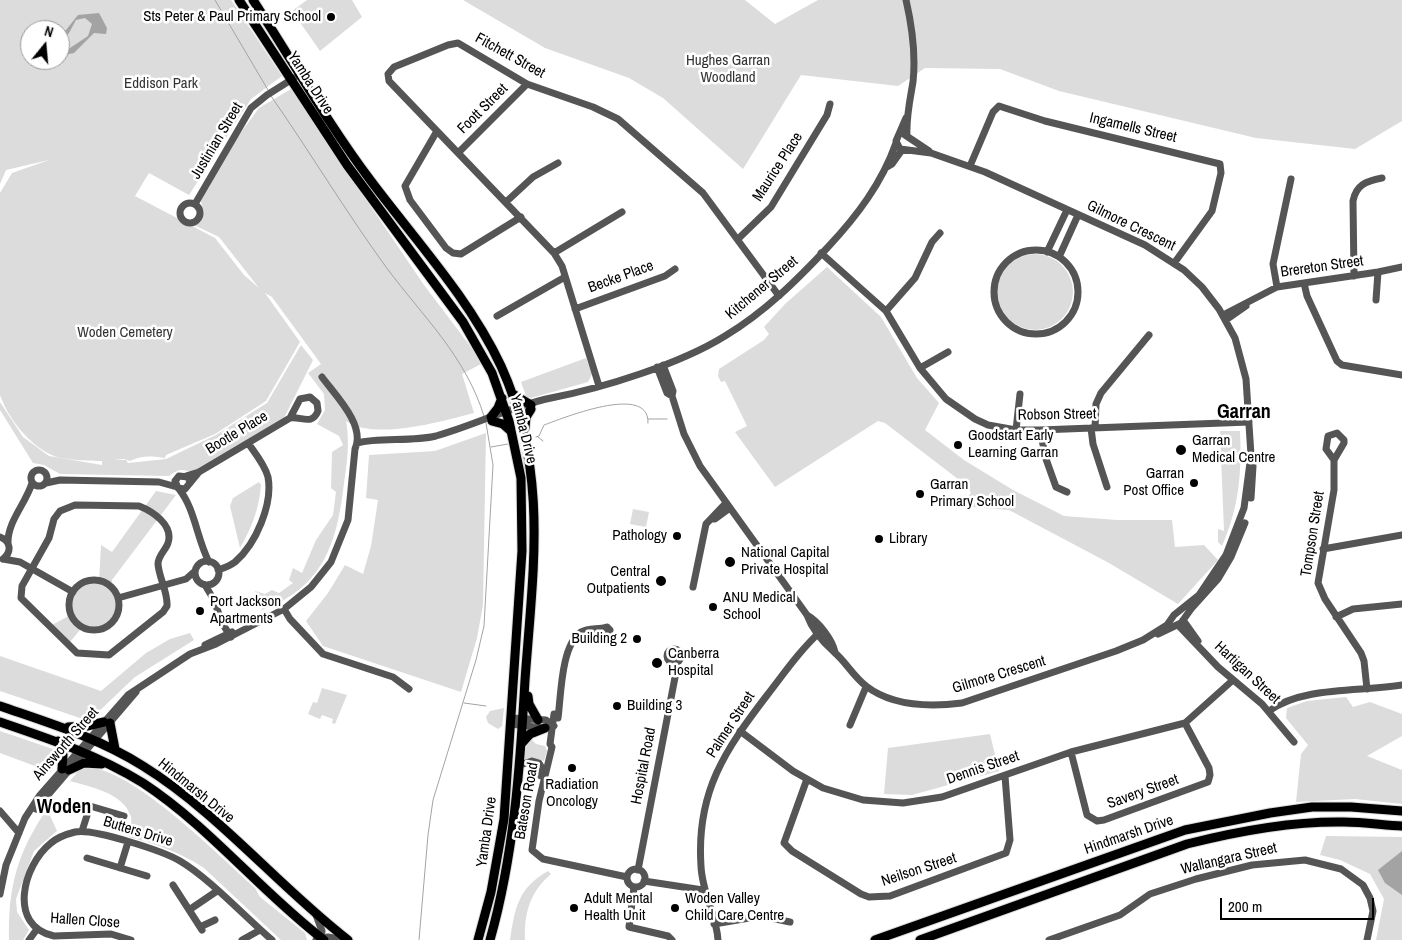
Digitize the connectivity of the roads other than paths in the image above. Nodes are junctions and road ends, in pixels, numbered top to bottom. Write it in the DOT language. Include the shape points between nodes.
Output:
graph roads {
  1 [pos="239,0"];
  2 [pos="253,0"];
  3 [pos="906,0"];
  4 [pos="288,54"];
  5 [pos="291,79"];
  6 [pos="527,84"];
  7 [pos="309,87"];
  8 [pos="830,104"];
  9 [pos="437,131"];
  10 [pos="906,137"];
  11 [pos="896,143"];
  12 [pos="905,149"];
  13 [pos="458,153"];
  14 [pos="932,153"];
  15 [pos="558,162"];
  16 [pos="970,166"];
  17 [pos="887,167"];
  18 [pos="1382,178"];
  19 [pos="1291,179"];
  20 [pos="506,202"];
  21 [pos="195,204"];
  22 [pos="1067,210"];
  23 [pos="622,212"];
  24 [pos="1078,215"];
  25 [pos="520,218"];
  26 [pos="940,233"];
  27 [pos="738,239"];
  28 [pos="1047,252"];
  29 [pos="554,253"];
  30 [pos="821,254"];
  31 [pos="1059,257"];
  32 [pos="1175,262"];
  33 [pos="1402,267"];
  34 [pos="675,269"];
  35 [pos="1378,272"];
  36 [pos="1354,276"];
  37 [pos="566,277"];
  38 [pos="1304,283"];
  39 [pos="1277,287"];
  40 [pos="779,296"];
  41 [pos="1376,300"];
  42 [pos="575,309"];
  43 [pos="886,312"];
  44 [pos="497,316"];
  45 [pos="1224,317"];
  46 [pos="1149,336"];
  47 [pos="948,352"];
  48 [pos="660,366"];
  49 [pos="920,368"];
  50 [pos="1402,375"];
  51 [pos="322,377"];
  52 [pos="598,386"];
  53 [pos="511,392"];
  54 [pos="1020,394"];
  55 [pos="502,398"];
  56 [pos="531,407"];
  57 [pos="518,411"];
  58 [pos="297,414"];
  59 [pos="508,414"];
  60 [pos="488,420"];
  61 [pos="1249,422"];
  62 [pos="1093,428"];
  63 [pos="1016,430"];
  64 [pos="1040,430"];
  65 [pos="524,431"];
  66 [pos="512,434"];
  67 [pos="248,443"];
  68 [pos="357,443"];
  69 [pos="1334,460"];
  70 [pos="199,472"];
  71 [pos="46,474"];
  72 [pos="186,476"];
  73 [pos="176,477"];
  74 [pos="60,480"];
  75 [pos="159,482"];
  76 [pos="32,483"];
  77 [pos="43,485"];
  78 [pos="189,485"];
  79 [pos="1107,487"];
  80 [pos="178,488"];
  81 [pos="1067,492"];
  82 [pos="28,496"];
  83 [pos="187,501"];
  84 [pos="728,505"];
  85 [pos="11,526"];
  86 [pos="1402,535"];
  87 [pos="0,537"];
  88 [pos="8,545"];
  89 [pos="201,547"];
  90 [pos="1323,548"];
  91 [pos="2,560"];
  92 [pos="20,562"];
  93 [pos="209,562"];
  94 [pos="30,568"];
  95 [pos="197,568"];
  96 [pos="218,570"];
  97 [pos="186,579"];
  98 [pos="215,582"];
  99 [pos="202,583"];
  100 [pos="163,586"];
  101 [pos="693,587"];
  102 [pos="73,592"];
  103 [pos="118,598"];
  104 [pos="214,600"];
  105 [pos="1402,604"];
  106 [pos="284,609"];
  107 [pos="1336,617"];
  108 [pos="1179,620"];
  109 [pos="818,629"];
  110 [pos="229,635"];
  111 [pos="577,636"];
  112 [pos="676,664"];
  113 [pos="526,678"];
  114 [pos="1233,680"];
  115 [pos="1402,685"];
  116 [pos="866,686"];
  117 [pos="409,689"];
  118 [pos="1367,689"];
  119 [pos="0,706"];
  120 [pos="1269,711"];
  121 [pos="556,712"];
  122 [pos="511,721"];
  123 [pos="0,722"];
  124 [pos="107,722"];
  125 [pos="523,722"];
  126 [pos="1185,723"];
  127 [pos="850,724"];
  128 [pos="548,725"];
  129 [pos="60,726"];
  130 [pos="740,731"];
  131 [pos="92,739"];
  132 [pos="58,741"];
  133 [pos="1294,742"];
  134 [pos="522,743"];
  135 [pos="115,749"];
  136 [pos="82,751"];
  137 [pos="1072,752"];
  138 [pos="520,765"];
  139 [pos="114,767"];
  140 [pos="65,769"];
  141 [pos="1005,776"];
  142 [pos="806,780"];
  143 [pos="543,784"];
  144 [pos="0,811"];
  145 [pos="1402,811"];
  146 [pos="124,816"];
  147 [pos="1402,826"];
  148 [pos="82,831"];
  149 [pos="19,833"];
  150 [pos="128,842"];
  151 [pos="87,858"];
  152 [pos="120,868"];
  153 [pos="638,870"];
  154 [pos="147,876"];
  155 [pos="627,877"];
  156 [pos="644,881"];
  157 [pos="173,885"];
  158 [pos="634,887"];
  159 [pos="703,890"];
  160 [pos="217,891"];
  161 [pos="0,894"];
  162 [pos="189,910"];
  163 [pos="316,914"];
  164 [pos="215,920"];
  165 [pos="790,922"];
  166 [pos="714,924"];
  167 [pos="310,928"];
  168 [pos="37,929"];
  169 [pos="260,930"];
  170 [pos="719,939"];
  171 [pos="29,940"];
  172 [pos="131,940"];
  173 [pos="242,940"];
  174 [pos="272,940"];
  175 [pos="311,940"];
  176 [pos="321,940"];
  177 [pos="344,940"];
  178 [pos="348,940"];
  179 [pos="478,940"];
  180 [pos="490,940"];
  181 [pos="672,940"];
  182 [pos="875,940"];
  183 [pos="920,940"];
  184 [pos="1049,940"];
  185 [pos="1367,940"];
  1 -- 5 [label="main road, Yamba Drive"];
  2 -- 4 [label="main road, Yamba Drive"];
  3 -- 10 [label="street" via="914,62"];
  4 -- 5 [label="street" via="294,70"];
  4 -- 7 [label="main road, Yamba Drive"];
  5 -- 7 [label="street" via="300,78"];
  5 -- 21 [label="street, Justinian Street" via="251,108"];
  5 -- 55 [label="main road, Yamba Drive" via="377,208 460,317 492,373"];
  6 -- 9 [label="street, Fitchett Street" via="458,43 394,67 388,74 389,81"];
  6 -- 13 [label="street, Foott Street"];
  6 -- 27 [label="street, Fitchett Street" via="618,119 703,193"];
  7 -- 53 [label="main road, Yamba Drive" via="370,179 469,310 491,346"];
  8 -- 27 [label="street, Maurice Place" via="827,116 770,207"];
  9 -- 13 [label="street, Fitchett Street"];
  9 -- 25 [label="street" via="405,186 410,200 446,248 461,254"];
  10 -- 11 [label="street, Kitchener Street"];
  10 -- 12 [label="street"];
  10 -- 14 [label="street, Gilmore Crescent"];
  11 -- 12 [label="street"];
  11 -- 17 [label="street, Kitchener Street"];
  12 -- 14 [label="street, Gilmore Crescent"];
  12 -- 17 [label="street, Kitchener Street"];
  13 -- 20 [label="street, Fitchett Street"];
  14 -- 16 [label="street, Gilmore Crescent"];
  15 -- 20 [label="street" via="533,177"];
  16 -- 22 [label="street, Gilmore Crescent"];
  16 -- 32 [label="street, Ingamells Street" via="993,112 999,106 1044,121 1220,164 1221,173 1212,210"];
  17 -- 30 [label="street, Kitchener Street" via="870,196"];
  18 -- 36 [label="street" via="1368,180 1355,192"];
  19 -- 39 [label="street" via="1273,264"];
  20 -- 25 [label="street, Fitchett Street"];
  22 -- 24 [label="street, Gilmore Crescent"];
  22 -- 28 [label="street"];
  23 -- 29 [label="street"];
  24 -- 31 [label="street"];
  24 -- 32 [label="street, Gilmore Crescent"];
  25 -- 29 [label="street, Fitchett Street"];
  26 -- 43 [label="street" via="914,278"];
  27 -- 40 [label="street, Fitchett Street"];
  28 -- 31 [label="street"];
  28 -- 31 [label="street" via="1020,253 1005,263 996,278 995,306 1005,322 1020,332 1048,333 1064,324 1072,314 1077,301 1077,285 1071,269"];
  29 -- 37 [label="street, Fitchett Street"];
  30 -- 40 [label="street, Kitchener Street"];
  30 -- 43 [label="street, Robson Street"];
  32 -- 45 [label="street, Gilmore Crescent" via="1202,287"];
  33 -- 35 [label="street, Brereton Street"];
  34 -- 42 [label="street, Becke Place" via="665,276"];
  35 -- 36 [label="street, Brereton Street"];
  35 -- 41 [label="street"];
  36 -- 38 [label="street, Brereton Street"];
  37 -- 42 [label="street, Fitchett Street"];
  37 -- 44 [label="street"];
  38 -- 39 [label="street, Brereton Street"];
  38 -- 50 [label="street" via="1307,296 1342,365"];
  39 -- 45 [label="street, Brereton Street"];
  40 -- 48 [label="street, Kitchener Street" via="725,336"];
  42 -- 52 [label="street, Fitchett Street"];
  43 -- 49 [label="street, Robson Street"];
  45 -- 61 [label="street, Gilmore Crescent" via="1235,338 1246,380"];
  46 -- 62 [label="street" via="1101,392"];
  47 -- 49 [label="street"];
  48 -- 52 [label="street, Kitchener Street"];
  48 -- 84 [label="street, Gilmore Crescent" via="673,391 684,434 700,466"];
  49 -- 63 [label="street, Robson Street" via="940,393 959,409 988,425"];
  51 -- 68 [label="street, Ainsworth Street" via="353,418"];
  52 -- 56 [label="street, Kitchener Street"];
  53 -- 56 [label="main road"];
  53 -- 57 [label="main road, Yamba Drive"];
  54 -- 63 [label="street"];
  55 -- 59 [label="main road, Yamba Drive"];
  55 -- 60 [label="main road"];
  56 -- 57 [label="street, Kitchener Street"];
  56 -- 65 [label="main road"];
  57 -- 59 [label="street, Kitchener Street"];
  57 -- 65 [label="main road, Yamba Drive"];
  58 -- 67 [label="street, Bootle Place"];
  59 -- 60 [label="street, Kitchener Street"];
  59 -- 66 [label="main road, Yamba Drive"];
  60 -- 66 [label="main road" via="503,424"];
  60 -- 68 [label="street, Kitchener Street" via="408,441"];
  61 -- 62 [label="street, Robson Street"];
  61 -- 108 [label="street, Gilmore Crescent" via="1254,462 1244,526 1225,568"];
  62 -- 64 [label="street, Robson Street"];
  62 -- 79 [label="street" via="1093,444"];
  63 -- 64 [label="street, Robson Street"];
  64 -- 81 [label="street" via="1056,487"];
  65 -- 113 [label="main road, Yamba Drive" via="532,473 535,520"];
  66 -- 122 [label="main road, Yamba Drive" via="521,478 523,525"];
  67 -- 70 [label="street, Bootle Place"];
  67 -- 96 [label="street" via="268,478 265,511 241,556"];
  68 -- 106 [label="street, Ainsworth Street" via="350,508 342,540 331,562 311,587"];
  69 -- 90 [label="street, Tompson Street" via="1334,490"];
  70 -- 72 [label="street, Bootle Place"];
  70 -- 78 [label="street, Bootle Place"];
  71 -- 74 [label="street"];
  71 -- 76 [label="street" via="42,470 34,472"];
  71 -- 77 [label="street"];
  72 -- 73 [label="street"];
  72 -- 78 [label="street"];
  73 -- 75 [label="street"];
  73 -- 80 [label="street"];
  74 -- 75 [label="street"];
  74 -- 77 [label="street"];
  75 -- 80 [label="street"];
  76 -- 77 [label="street"];
  76 -- 82 [label="street"];
  77 -- 82 [label="street"];
  78 -- 80 [label="street" via="185,489"];
  78 -- 83 [label="street"];
  80 -- 83 [label="street"];
  82 -- 85 [label="street"];
  83 -- 89 [label="street"];
  84 -- 101 [label="street" via="704,528"];
  84 -- 109 [label="street, Gilmore Crescent"];
  85 -- 87 [label="street"];
  85 -- 88 [label="street"];
  86 -- 90 [label="street"];
  87 -- 88 [label="street"];
  88 -- 91 [label="street" via="8,554"];
  88 -- 92 [label="street"];
  89 -- 93 [label="street"];
  89 -- 95 [label="street"];
  90 -- 107 [label="street, Tompson Street" via="1318,583"];
  91 -- 92 [label="street"];
  92 -- 94 [label="street"];
  93 -- 95 [label="street"];
  93 -- 96 [label="street"];
  94 -- 100 [label="street" via="20,598 80,654 109,654 131,638 165,609 167,603"];
  94 -- 100 [label="street" via="49,538 54,519 63,509 80,504 139,506 149,510 167,527 169,542 158,561"];
  94 -- 102 [label="street"];
  95 -- 97 [label="street"];
  95 -- 99 [label="street"];
  96 -- 98 [label="street"];
  97 -- 99 [label="street"];
  97 -- 100 [label="street"];
  98 -- 99 [label="street"];
  98 -- 104 [label="street"];
  99 -- 104 [label="street"];
  100 -- 103 [label="street"];
  102 -- 103 [label="street" via="82,583 98,580 110,586"];
  102 -- 103 [label="street" via="70,603 73,617 83,626 93,629 106,626 115,618"];
  104 -- 110 [label="street" via="222,623 220,628"];
  105 -- 107 [label="street" via="1353,609"];
  106 -- 110 [label="street, Ainsworth Street"];
  106 -- 117 [label="street" via="323,654 393,677"];
  107 -- 118 [label="street, Tompson Street" via="1361,654"];
  108 -- 114 [label="street, Hartigan Street" via="1199,646"];
  108 -- 116 [label="street, Gilmore Crescent" via="1116,651 962,703 914,705"];
  109 -- 116 [label="street, Gilmore Crescent"];
  109 -- 130 [label="street, Palmer Street"];
  110 -- 124 [label="street, Ainsworth Street" via="165,670 137,691"];
  111 -- 121 [label="street, Bateson Road" via="570,643"];
  112 -- 153 [label="street, Hospital Road"];
  113 -- 125 [label="main road, Yamba Drive"];
  113 -- 128 [label="main road" via="529,704"];
  114 -- 120 [label="street, Hartigan Street"];
  114 -- 126 [label="street, Dennis Street"];
  115 -- 118 [label="street"];
  116 -- 127 [label="street"];
  118 -- 120 [label="street" via="1302,697 1279,703"];
  119 -- 129 [label="main road, Hindmarsh Drive"];
  120 -- 133 [label="street, Hartigan Street"];
  121 -- 128 [label="street, Bateson Road"];
  121 -- 128 [label="street"];
  122 -- 125 [label="street"];
  122 -- 179 [label="main road, Yamba Drive" via="501,843"];
  123 -- 132 [label="main road, Hindmarsh Drive"];
  124 -- 129 [label="main road" via="79,727"];
  124 -- 131 [label="street, Ainsworth Street"];
  124 -- 135 [label="main road"];
  125 -- 128 [label="street"];
  125 -- 128 [label="street"];
  125 -- 134 [label="main road, Yamba Drive"];
  126 -- 137 [label="street, Dennis Street"];
  126 -- 137 [label="street, Savery Street" via="1209,768 1208,782 1104,820 1097,821 1087,815"];
  128 -- 134 [label="main road" via="530,734"];
  128 -- 143 [label="street, Bateson Road" via="554,745"];
  129 -- 131 [label="main road, Hindmarsh Drive"];
  130 -- 142 [label="street, Dennis Street"];
  130 -- 159 [label="street, Palmer Street" via="710,786 702,819 700,855"];
  131 -- 135 [label="main road, Hindmarsh Drive"];
  131 -- 136 [label="street, Ainsworth Street"];
  132 -- 136 [label="main road, Hindmarsh Drive"];
  132 -- 140 [label="main road"];
  134 -- 138 [label="main road, Yamba Drive"];
  135 -- 163 [label="main road, Hindmarsh Drive" via="187,798"];
  136 -- 139 [label="main road, Hindmarsh Drive"];
  136 -- 140 [label="street, Ainsworth Street"];
  137 -- 141 [label="street, Dennis Street"];
  138 -- 143 [label="street" via="532,761 539,763"];
  138 -- 180 [label="main road, Yamba Drive" via="511,850"];
  139 -- 140 [label="main road" via="90,762"];
  139 -- 167 [label="main road, Hindmarsh Drive" via="176,808"];
  140 -- 149 [label="street, Ainsworth Street"];
  141 -- 142 [label="street, Dennis Street" via="942,797 903,803 841,795"];
  141 -- 142 [label="street, Neilson Street" via="1010,840 1006,853 890,896 879,897 861,894 784,843"];
  143 -- 155 [label="street, Bateson Road" via="532,850 544,859"];
  144 -- 149 [label="street"];
  145 -- 182 [label="main road, Hindmarsh Drive" via="1312,807 1185,830"];
  146 -- 148 [label="street" via="90,806"];
  147 -- 183 [label="main road, Hindmarsh Drive" via="1343,822 1272,826 1231,833 1187,844"];
  148 -- 150 [label="street, Butters Drive"];
  148 -- 168 [label="street, Butters Drive" via="53,841 35,863 22,903 27,918"];
  149 -- 161 [label="street, Ainsworth Street" via="6,865"];
  150 -- 152 [label="street"];
  150 -- 160 [label="street, Butters Drive" via="180,860"];
  151 -- 152 [label="street"];
  152 -- 154 [label="street"];
  153 -- 155 [label="street" via="632,870"];
  153 -- 156 [label="street" via="643,873"];
  155 -- 158 [label="street"];
  156 -- 158 [label="street" via="639,887"];
  156 -- 159 [label="street"];
  157 -- 162 [label="street"];
  158 -- 181 [label="street" via="628,927 668,936"];
  159 -- 166 [label="street, Palmer Street"];
  160 -- 162 [label="street"];
  160 -- 169 [label="street, Butters Drive"];
  162 -- 164 [label="street" via="201,928"];
  163 -- 176 [label="street"];
  163 -- 178 [label="main road, Hindmarsh Drive"];
  165 -- 166 [label="street" via="761,916"];
  166 -- 170 [label="street, Palmer Street"];
  167 -- 175 [label="main road"];
  167 -- 176 [label="main road, Hindmarsh Drive"];
  168 -- 171 [label="street"];
  168 -- 172 [label="street, Hallen Close" via="54,936 111,934"];
  169 -- 173 [label="street"];
  169 -- 174 [label="street, Butters Drive"];
  176 -- 177 [label="street" via="328,936"];
  184 -- 185 [label="street, Wallangara Street" via="1120,915 1150,894 1196,878 1252,865 1305,860 1341,869 1363,886 1370,898 1372,911"];
}
